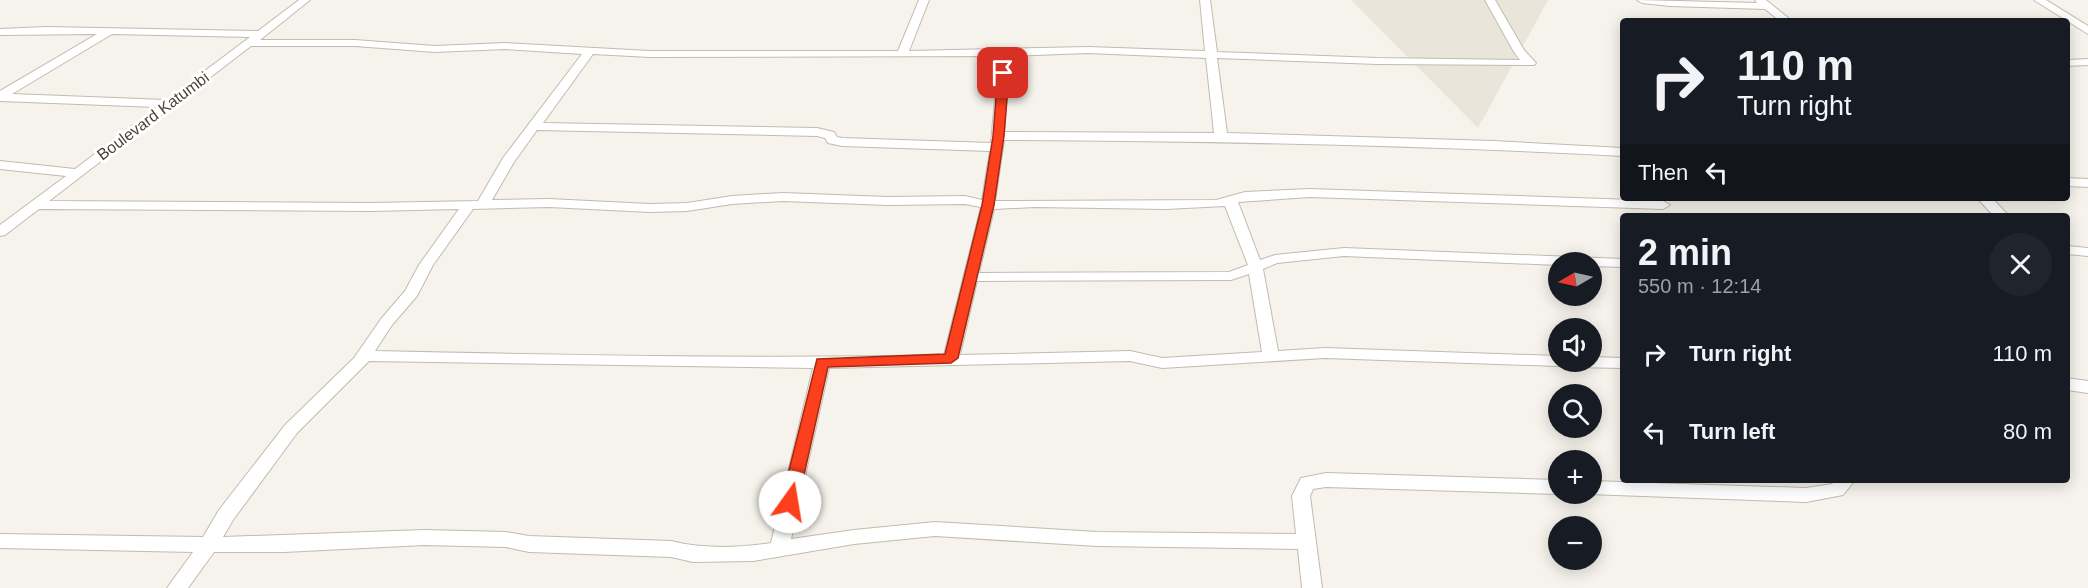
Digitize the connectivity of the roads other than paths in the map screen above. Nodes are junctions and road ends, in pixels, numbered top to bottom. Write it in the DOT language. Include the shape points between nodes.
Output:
graph roads {
  1 [pos="305,0"];
  2 [pos="924,0"];
  3 [pos="1205,0"];
  4 [pos="1490,0"];
  5 [pos="1642,0"];
  6 [pos="2039,0"];
  7 [pos="1763,3"];
  8 [pos="1783,18"];
  9 [pos="2067,18"];
  10 [pos="2070,20"];
  11 [pos="110,30"];
  12 [pos="2088,31"];
  13 [pos="0,32"];
  14 [pos="255,39"];
  15 [pos="589,52"];
  16 [pos="1005,52"];
  17 [pos="902,54"];
  18 [pos="1212,55"];
  19 [pos="2088,62"];
  20 [pos="2070,63"];
  21 [pos="0,97"];
  22 [pos="170,104"];
  23 [pos="533,126"];
  24 [pos="1221,137"];
  25 [pos="998,142"];
  26 [pos="1620,152"];
  27 [pos="0,165"];
  28 [pos="76,173"];
  29 [pos="2070,182"];
  30 [pos="2088,183"];
  31 [pos="1230,200"];
  32 [pos="1986,201"];
  33 [pos="36,205"];
  34 [pos="476,205"];
  35 [pos="988,205"];
  36 [pos="1664,206"];
  37 [pos="1999,213"];
  38 [pos="0,232"];
  39 [pos="2070,250"];
  40 [pos="2088,252"];
  41 [pos="1620,263"];
  42 [pos="1255,265"];
  43 [pos="970,277"];
  44 [pos="365,356"];
  45 [pos="1271,357"];
  46 [pos="951,358"];
  47 [pos="1548,361"];
  48 [pos="822,363"];
  49 [pos="1602,363"];
  50 [pos="1620,363"];
  51 [pos="2070,384"];
  52 [pos="2088,387"];
  53 [pos="1843,483"];
  54 [pos="1548,487"];
  55 [pos="1602,488"];
  56 [pos="0,541"];
  57 [pos="1307,542"];
  58 [pos="209,544"];
  59 [pos="779,549"];
  60 [pos="177,588"];
  61 [pos="1312,588"];
  1 -- 14 [label="street, Boulevard Katumbi"];
  2 -- 17 [label="street"];
  3 -- 18 [label="street"];
  4 -- 18 [label="street" via="1519,52 1530,63"];
  5 -- 7 [label="street"];
  6 -- 9 [label="street"];
  7 -- 8 [label="street"];
  10 -- 12 [label="street"];
  11 -- 13 [label="street"];
  11 -- 14 [label="street"];
  11 -- 21 [label="street"];
  14 -- 15 [label="street"];
  14 -- 22 [label="street, Boulevard Katumbi"];
  15 -- 17 [label="street"];
  15 -- 23 [label="street"];
  16 -- 17 [label="street"];
  16 -- 18 [label="street" via="1088,50"];
  16 -- 25 [label="street"];
  18 -- 24 [label="street"];
  19 -- 20 [label="street"];
  21 -- 22 [label="street"];
  22 -- 28 [label="street, Boulevard Katumbi"];
  23 -- 25 [label="street" via="817,132 842,142"];
  23 -- 34 [label="street"];
  24 -- 25 [label="street"];
  24 -- 26 [label="street"];
  25 -- 35 [label="street"];
  27 -- 28 [label="street"];
  28 -- 33 [label="street, Boulevard Katumbi"];
  29 -- 30 [label="street"];
  31 -- 35 [label="street" via="1176,205"];
  31 -- 36 [label="street" via="1310,193"];
  31 -- 42 [label="street"];
  32 -- 37 [label="street"];
  33 -- 34 [label="street"];
  33 -- 38 [label="street, Boulevard Katumbi"];
  34 -- 35 [label="street" via="650,208 783,197 965,200"];
  34 -- 44 [label="street" via="426,265 412,293 386,322"];
  35 -- 43 [label="street"];
  39 -- 40 [label="street"];
  41 -- 42 [label="street" via="1344,252 1275,259"];
  42 -- 43 [label="street" via="1231,276"];
  42 -- 45 [label="street"];
  43 -- 46 [label="street"];
  44 -- 48 [label="street"];
  44 -- 58 [label="street" via="291,429"];
  45 -- 46 [label="street" via="1162,363 1130,356"];
  45 -- 47 [label="street" via="1324,354"];
  46 -- 48 [label="street"];
  48 -- 59 [label="street"];
  49 -- 50 [label="street"];
  51 -- 52 [label="street"];
  53 -- 55 [label="street" via="1837,490 1806,495"];
  54 -- 57 [label="street" via="1326,480 1308,483 1301,496"];
  56 -- 58 [label="street"];
  57 -- 59 [label="street" via="1096,539 935,529"];
  57 -- 61 [label="street"];
  58 -- 59 [label="street" via="510,537 529,544 671,549 693,554"];
  58 -- 60 [label="street"];
}
